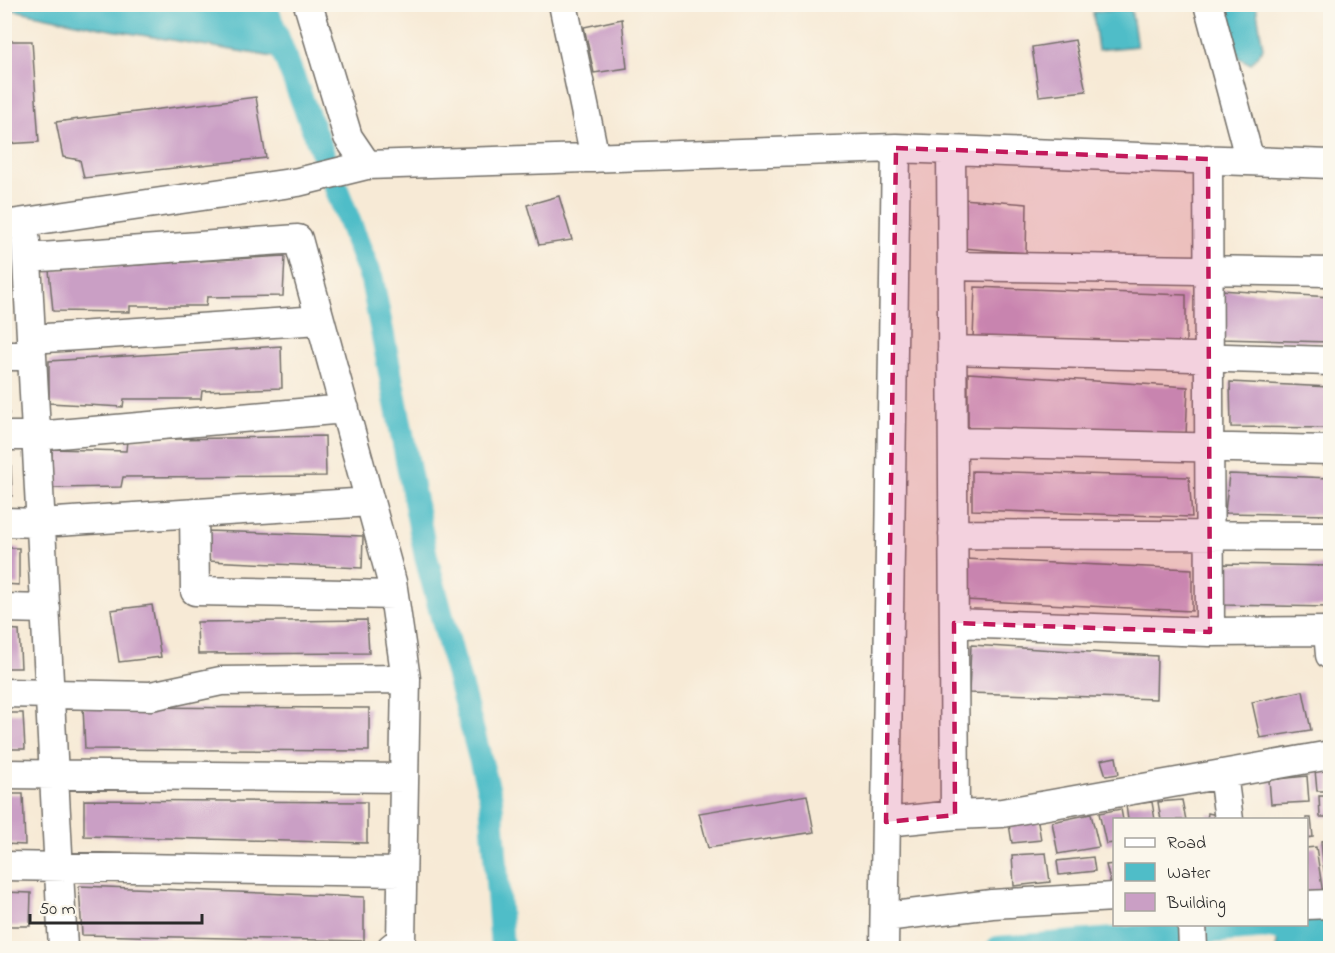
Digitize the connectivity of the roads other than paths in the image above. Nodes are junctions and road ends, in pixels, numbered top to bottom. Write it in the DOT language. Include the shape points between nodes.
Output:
graph roads {
  1 [pos="308,4"];
  2 [pos="563,4"];
  3 [pos="1208,4"];
  4 [pos="896,148"];
  5 [pos="951,150"];
  6 [pos="595,158"];
  7 [pos="1208,159"];
  8 [pos="1250,161"];
  9 [pos="1330,164"];
  10 [pos="367,165"];
  11 [pos="15,223"];
  12 [pos="952,266"];
  13 [pos="20,267"];
  14 [pos="1208,270"];
  15 [pos="1330,272"];
  16 [pos="320,320"];
  17 [pos="952,350"];
  18 [pos="23,351"];
  19 [pos="1209,357"];
  20 [pos="1330,361"];
  21 [pos="345,409"];
  22 [pos="4,436"];
  23 [pos="36,436"];
  24 [pos="953,442"];
  25 [pos="1209,447"];
  26 [pos="1330,450"];
  27 [pos="370,501"];
  28 [pos="194,513"];
  29 [pos="4,522"];
  30 [pos="41,523"];
  31 [pos="953,534"];
  32 [pos="1210,535"];
  33 [pos="1330,536"];
  34 [pos="394,596"];
  35 [pos="4,608"];
  36 [pos="45,609"];
  37 [pos="954,623"];
  38 [pos="1210,632"];
  39 [pos="1330,639"];
  40 [pos="406,679"];
  41 [pos="4,693"];
  42 [pos="50,694"];
  43 [pos="1330,755"];
  44 [pos="4,774"];
  45 [pos="54,774"];
  46 [pos="1223,774"];
  47 [pos="404,778"];
  48 [pos="955,815"];
  49 [pos="1229,818"];
  50 [pos="886,822"];
  51 [pos="4,866"];
  52 [pos="59,867"];
  53 [pos="402,872"];
  54 [pos="1113,897"];
  55 [pos="1330,904"];
  56 [pos="1308,905"];
  57 [pos="1192,926"];
  58 [pos="885,930"];
  59 [pos="63,948"];
  60 [pos="391,948"];
  61 [pos="1193,948"];
  1 -- 10 [label="street" via="348,137"];
  2 -- 6 [label="street"];
  3 -- 8 [label="street"];
  4 -- 5 [label="street"];
  4 -- 6 [label="street"];
  4 -- 50 [label="street"];
  5 -- 7 [label="street"];
  5 -- 12 [label="street"];
  6 -- 10 [label="street"];
  7 -- 8 [label="street"];
  7 -- 14 [label="street"];
  8 -- 9 [label="street"];
  10 -- 11 [label="street" via="298,182"];
  11 -- 13 [label="street"];
  12 -- 14 [label="street"];
  12 -- 17 [label="street"];
  13 -- 16 [label="street" via="298,239"];
  13 -- 18 [label="street"];
  14 -- 15 [label="street"];
  14 -- 19 [label="street"];
  16 -- 18 [label="street"];
  16 -- 21 [label="street"];
  17 -- 19 [label="street"];
  17 -- 24 [label="street"];
  18 -- 23 [label="street"];
  19 -- 20 [label="street"];
  19 -- 25 [label="street"];
  21 -- 23 [label="street"];
  21 -- 27 [label="street"];
  22 -- 23 [label="street"];
  23 -- 30 [label="street"];
  24 -- 25 [label="street"];
  24 -- 31 [label="street"];
  25 -- 26 [label="street"];
  25 -- 32 [label="street"];
  27 -- 28 [label="street"];
  27 -- 34 [label="street"];
  28 -- 30 [label="street"];
  28 -- 34 [label="street" via="195,591"];
  29 -- 30 [label="street"];
  30 -- 36 [label="street"];
  31 -- 32 [label="street"];
  31 -- 37 [label="street"];
  32 -- 33 [label="street"];
  32 -- 38 [label="street"];
  34 -- 40 [label="street"];
  35 -- 36 [label="street"];
  36 -- 42 [label="street"];
  37 -- 38 [label="street"];
  37 -- 48 [label="street"];
  38 -- 39 [label="street"];
  40 -- 42 [label="street" via="221,681 151,696"];
  40 -- 47 [label="street"];
  41 -- 42 [label="street"];
  42 -- 45 [label="street"];
  43 -- 46 [label="street"];
  44 -- 45 [label="street"];
  45 -- 47 [label="street"];
  45 -- 52 [label="street"];
  46 -- 48 [label="street" via="1002,813"];
  46 -- 49 [label="street"];
  47 -- 53 [label="street"];
  48 -- 50 [label="street"];
  50 -- 58 [label="street"];
  51 -- 52 [label="street"];
  52 -- 53 [label="street"];
  52 -- 59 [label="street"];
  53 -- 60 [label="street" via="401,940"];
  54 -- 58 [label="street" via="992,904"];
  55 -- 56 [label="street"];
  57 -- 61 [label="street"];
}
